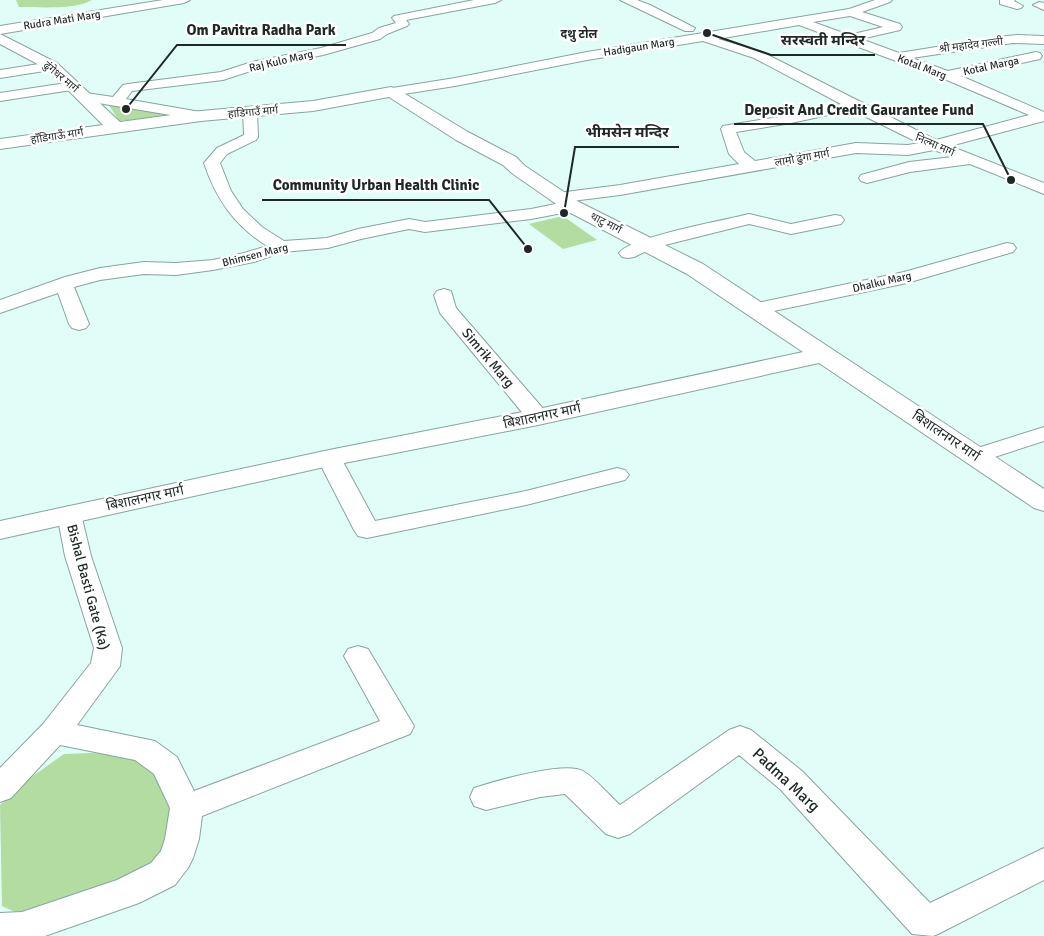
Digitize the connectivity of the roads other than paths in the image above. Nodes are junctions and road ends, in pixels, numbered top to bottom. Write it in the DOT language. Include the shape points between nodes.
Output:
graph roads {
  1 [pos="184,0"];
  2 [pos="495,0"];
  3 [pos="626,0"];
  4 [pos="886,0"];
  5 [pos="463,2"];
  6 [pos="851,12"];
  7 [pos="799,21"];
  8 [pos="0,30"];
  9 [pos="690,33"];
  10 [pos="0,38"];
  11 [pos="846,39"];
  12 [pos="1044,40"];
  13 [pos="1036,56"];
  14 [pos="898,57"];
  15 [pos="52,66"];
  16 [pos="0,74"];
  17 [pos="946,75"];
  18 [pos="73,86"];
  19 [pos="390,92"];
  20 [pos="1026,94"];
  21 [pos="86,97"];
  22 [pos="0,98"];
  23 [pos="1004,99"];
  24 [pos="117,102"];
  25 [pos="854,105"];
  26 [pos="250,112"];
  27 [pos="201,116"];
  28 [pos="1044,116"];
  29 [pos="114,127"];
  30 [pos="0,144"];
  31 [pos="935,145"];
  32 [pos="969,160"];
  33 [pos="752,167"];
  34 [pos="867,178"];
  35 [pos="1044,189"];
  36 [pos="565,202"];
  37 [pos="835,220"];
  38 [pos="647,244"];
  39 [pos="281,247"];
  40 [pos="1007,248"];
  41 [pos="628,252"];
  42 [pos="64,284"];
  43 [pos="444,295"];
  44 [pos="0,307"];
  45 [pos="755,309"];
  46 [pos="79,324"];
  47 [pos="823,355"];
  48 [pos="538,417"];
  49 [pos="1044,434"];
  50 [pos="976,456"];
  51 [pos="329,458"];
  52 [pos="616,475"];
  53 [pos="1044,502"];
  54 [pos="69,514"];
  55 [pos="0,530"];
  56 [pos="358,656"];
  57 [pos="54,732"];
  58 [pos="0,789"];
  59 [pos="486,797"];
  60 [pos="186,808"];
  61 [pos="1044,863"];
  62 [pos="0,929"];
  1 -- 8 [label="street, Rudra Mati Marg"];
  2 -- 5 [label="street, Raj Kulo Marg"];
  3 -- 9 [label="street" via="646,7"];
  4 -- 6 [label="street, Hadigaun Marg"];
  5 -- 24 [label="street, Raj Kulo Marg" via="398,18 403,24 376,36 323,51 223,76 128,88"];
  6 -- 7 [label="street, Hadigaun Marg"];
  6 -- 11 [label="street" via="896,27"];
  7 -- 9 [label="street, Hadigaun Marg" via="739,32"];
  7 -- 11 [label="street, Kotal Marg"];
  9 -- 19 [label="street, Hadigaun Marg" via="455,82"];
  9 -- 25 [label="street, निल्मा मार्ग" via="758,55"];
  10 -- 15 [label="main road, ढुंगेधर मार्ग"];
  11 -- 14 [label="street, Kotal Marg"];
  12 -- 14 [label="street, श्री महादेव गल्ली" via="1016,39"];
  13 -- 17 [label="street, Kotal Marga"];
  14 -- 17 [label="street, Kotal Marg"];
  15 -- 16 [label="street"];
  15 -- 18 [label="main road, ढुंगेधर मार्ग"];
  17 -- 23 [label="street, Kotal Marg"];
  18 -- 21 [label="main road, ढुंगेधर मार्ग"];
  18 -- 22 [label="street"];
  19 -- 26 [label="main road, हाडिगाउँ मार्ग" via="313,106"];
  19 -- 36 [label="main road, थाटु मार्ग" via="502,156"];
  20 -- 23 [label="street"];
  21 -- 24 [label="street"];
  21 -- 29 [label="main road, ढुंगेधर मार्ग"];
  23 -- 28 [label="street, Kotal Marg"];
  24 -- 27 [label="street"];
  25 -- 31 [label="street, निल्मा मार्ग"];
  25 -- 33 [label="street" via="728,129 737,154"];
  26 -- 27 [label="main road, हाडिगाउँ मार्ग"];
  26 -- 39 [label="street" via="251,137 222,151 212,163 220,187 238,217 255,232"];
  27 -- 29 [label="main road, हाडिगाउँ मार्ग"];
  28 -- 31 [label="street, लामो ढुंगा मार्ग"];
  29 -- 30 [label="main road, हाँडिगाऊँ मार्ग"];
  31 -- 32 [label="street, निल्मा मार्ग"];
  31 -- 33 [label="street, लामो ढुंगा मार्ग" via="908,150 856,148"];
  32 -- 34 [label="street" via="909,167"];
  32 -- 35 [label="street, निल्मा मार्ग"];
  33 -- 36 [label="street, लामो ढुंगा मार्ग"];
  36 -- 38 [label="main road, थाटु मार्ग"];
  36 -- 39 [label="street, Bhimsen Marg" via="531,214 426,227 409,224 328,243"];
  37 -- 38 [label="street" via="791,228 749,219"];
  38 -- 41 [label="street"];
  38 -- 45 [label="main road, थाटु मार्ग" via="695,269"];
  39 -- 42 [label="street, Bhimsen Marg" via="213,265 144,268 100,274"];
  40 -- 45 [label="street, Dhalku Marg" via="898,279"];
  42 -- 44 [label="street, Bhimsen Marg"];
  42 -- 46 [label="street"];
  43 -- 48 [label="street, Simrik Marg" via="447,309"];
  45 -- 47 [label="main road, थाटु मार्ग"];
  47 -- 48 [label="main road, बिशालनगर मार्ग"];
  47 -- 50 [label="main road, बिशालनगर मार्ग"];
  48 -- 51 [label="main road, बिशालनगर मार्ग"];
  49 -- 50 [label="street"];
  50 -- 53 [label="main road, बिशालनगर मार्ग"];
  51 -- 52 [label="street" via="367,530 526,498"];
  51 -- 54 [label="main road, बिशालनगर मार्ग"];
  54 -- 55 [label="main road, बिशालनगर मार्ग"];
  54 -- 57 [label="street, Bishal Basti Gate (Ka)" via="78,556 108,648 105,666"];
  56 -- 60 [label="street" via="399,726"];
  57 -- 58 [label="street, Bishal Basti Gate (Ka)"];
  57 -- 60 [label="street" via="144,750 166,766"];
  59 -- 61 [label="street, Padma Marg" via="572,780 618,824 740,738 791,780 925,923"];
  60 -- 62 [label="street" via="176,858 163,874 127,892 22,928"];
}
